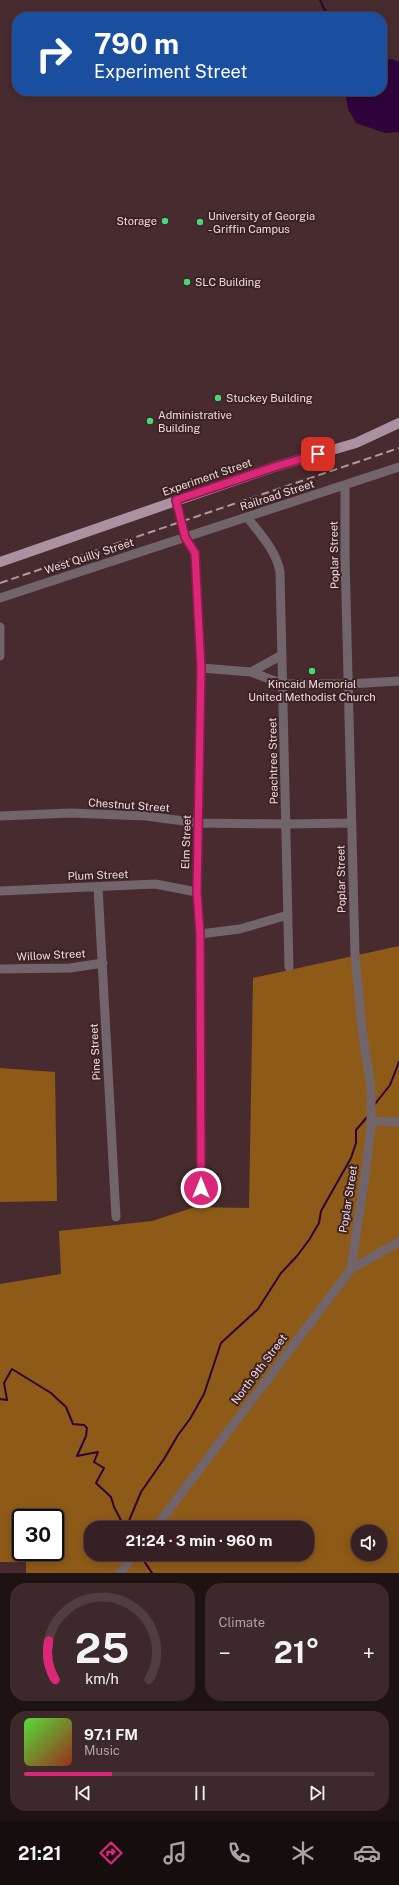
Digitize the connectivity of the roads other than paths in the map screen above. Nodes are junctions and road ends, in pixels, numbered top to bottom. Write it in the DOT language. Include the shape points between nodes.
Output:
graph roads {
  1 [pos="399,423"];
  2 [pos="399,467"];
  3 [pos="345,485"];
  4 [pos="176,500"];
  5 [pos="247,517"];
  6 [pos="186,538"];
  7 [pos="0,562"];
  8 [pos="0,598"];
  9 [pos="0,626"];
  10 [pos="282,655"];
  11 [pos="0,656"];
  12 [pos="201,668"];
  13 [pos="251,672"];
  14 [pos="399,681"];
  15 [pos="283,684"];
  16 [pos="349,684"];
  17 [pos="0,816"];
  18 [pos="199,823"];
  19 [pos="352,823"];
  20 [pos="287,824"];
  21 [pos="98,887"];
  22 [pos="0,891"];
  23 [pos="197,892"];
  24 [pos="288,915"];
  25 [pos="200,934"];
  26 [pos="103,963"];
  27 [pos="289,967"];
  28 [pos="0,969"];
  29 [pos="371,1121"];
  30 [pos="399,1122"];
  31 [pos="201,1188"];
  32 [pos="116,1217"];
  33 [pos="399,1242"];
  34 [pos="351,1269"];
  35 [pos="160,1521"];
  36 [pos="129,1561"];
  37 [pos="120,1573"];
  1 -- 4 [label="main road, Experiment Street" via="356,443"];
  2 -- 3 [label="street, Railroad Street"];
  3 -- 5 [label="street, Railroad Street"];
  3 -- 16 [label="street, Poplar Street"];
  4 -- 6 [label="street, Elm Street"];
  4 -- 7 [label="main road, Experiment Street"];
  5 -- 6 [label="street, Railroad Street"];
  5 -- 10 [label="street, Peachtree Street" via="278,560"];
  6 -- 8 [label="street, West Quilly Street"];
  6 -- 12 [label="street, Elm Street" via="195,553"];
  9 -- 11 [label="street"];
  10 -- 13 [label="street"];
  10 -- 15 [label="street, Peachtree Street"];
  12 -- 13 [label="street"];
  12 -- 18 [label="street, Elm Street"];
  13 -- 15 [label="street"];
  14 -- 16 [label="street"];
  15 -- 16 [label="street"];
  15 -- 20 [label="street, Peachtree Street"];
  16 -- 19 [label="street, Poplar Street"];
  17 -- 18 [label="street, Chestnut Street" via="70,813 138,815"];
  18 -- 20 [label="street, Chestnut Street"];
  18 -- 23 [label="street, Elm Street"];
  19 -- 20 [label="street, Chestnut Street"];
  19 -- 29 [label="street, Poplar Street" via="355,954 370,1080"];
  20 -- 24 [label="street, Peachtree Street"];
  21 -- 22 [label="street, Plum Street"];
  21 -- 23 [label="street, Plum Street" via="155,884"];
  21 -- 26 [label="street, Pine Street"];
  23 -- 25 [label="street, Elm Street"];
  24 -- 25 [label="street" via="240,929"];
  24 -- 27 [label="street, Peachtree Street"];
  25 -- 31 [label="street, Elm Street"];
  26 -- 28 [label="street, Willow Street" via="70,968"];
  26 -- 32 [label="street, Pine Street"];
  29 -- 30 [label="street"];
  29 -- 34 [label="street, Poplar Street"];
  33 -- 34 [label="street, North 9th Street"];
  34 -- 35 [label="street, North 9th Street"];
  36 -- 37 [label="street"];
}
